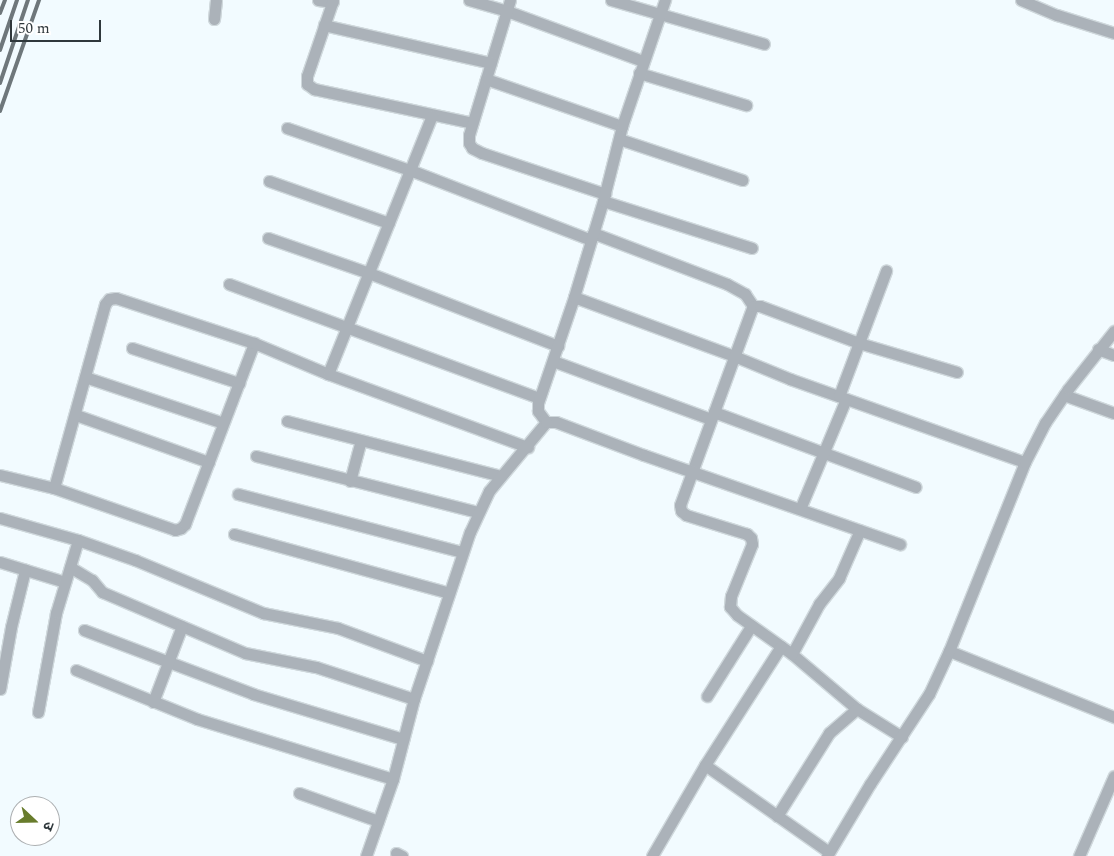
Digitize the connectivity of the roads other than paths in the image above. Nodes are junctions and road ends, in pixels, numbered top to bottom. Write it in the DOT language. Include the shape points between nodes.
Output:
graph roads {
  1 [pos="216,0"];
  2 [pos="318,0"];
  3 [pos="469,0"];
  4 [pos="611,0"];
  5 [pos="664,0"];
  6 [pos="1021,0"];
  7 [pos="333,1"];
  8 [pos="508,5"];
  9 [pos="660,14"];
  10 [pos="214,19"];
  11 [pos="324,25"];
  12 [pos="1114,33"];
  13 [pos="764,44"];
  14 [pos="643,60"];
  15 [pos="492,63"];
  16 [pos="640,73"];
  17 [pos="486,80"];
  18 [pos="746,105"];
  19 [pos="432,115"];
  20 [pos="472,123"];
  21 [pos="622,126"];
  22 [pos="287,128"];
  23 [pos="619,139"];
  24 [pos="410,170"];
  25 [pos="742,180"];
  26 [pos="269,181"];
  27 [pos="604,197"];
  28 [pos="389,223"];
  29 [pos="592,237"];
  30 [pos="268,238"];
  31 [pos="752,248"];
  32 [pos="886,271"];
  33 [pos="369,272"];
  34 [pos="229,284"];
  35 [pos="574,297"];
  36 [pos="754,306"];
  37 [pos="347,327"];
  38 [pos="1114,331"];
  39 [pos="254,343"];
  40 [pos="859,343"];
  41 [pos="558,346"];
  42 [pos="132,348"];
  43 [pos="1098,349"];
  44 [pos="1114,355"];
  45 [pos="734,356"];
  46 [pos="553,361"];
  47 [pos="957,372"];
  48 [pos="328,374"];
  49 [pos="85,377"];
  50 [pos="239,383"];
  51 [pos="1064,395"];
  52 [pos="539,398"];
  53 [pos="842,398"];
  54 [pos="1114,413"];
  55 [pos="76,415"];
  56 [pos="712,415"];
  57 [pos="286,421"];
  58 [pos="546,422"];
  59 [pos="223,423"];
  60 [pos="361,440"];
  61 [pos="528,446"];
  62 [pos="823,452"];
  63 [pos="256,456"];
  64 [pos="209,462"];
  65 [pos="1025,462"];
  66 [pos="693,471"];
  67 [pos="0,475"];
  68 [pos="501,476"];
  69 [pos="350,481"];
  70 [pos="916,487"];
  71 [pos="54,488"];
  72 [pos="238,494"];
  73 [pos="800,508"];
  74 [pos="478,512"];
  75 [pos="0,518"];
  76 [pos="860,530"];
  77 [pos="234,534"];
  78 [pos="78,540"];
  79 [pos="900,544"];
  80 [pos="462,552"];
  81 [pos="0,562"];
  82 [pos="70,567"];
  83 [pos="25,570"];
  84 [pos="65,582"];
  85 [pos="449,593"];
  86 [pos="182,626"];
  87 [pos="751,626"];
  88 [pos="84,630"];
  89 [pos="781,646"];
  90 [pos="949,651"];
  91 [pos="792,654"];
  92 [pos="427,661"];
  93 [pos="168,663"];
  94 [pos="76,670"];
  95 [pos="0,690"];
  96 [pos="707,696"];
  97 [pos="414,699"];
  98 [pos="153,702"];
  99 [pos="852,705"];
  100 [pos="38,712"];
  101 [pos="1114,717"];
  102 [pos="902,737"];
  103 [pos="403,739"];
  104 [pos="705,765"];
  105 [pos="1114,776"];
  106 [pos="393,779"];
  107 [pos="299,793"];
  108 [pos="1110,799"];
  109 [pos="773,814"];
  110 [pos="378,821"];
  111 [pos="828,854"];
  112 [pos="1080,854"];
  113 [pos="366,856"];
  114 [pos="652,856"];
  115 [pos="1093,856"];
  1 -- 10 [label="street"];
  2 -- 7 [label="street"];
  3 -- 8 [label="street"];
  4 -- 9 [label="street"];
  5 -- 9 [label="street"];
  6 -- 12 [label="street"];
  7 -- 11 [label="street"];
  8 -- 14 [label="street"];
  8 -- 15 [label="street"];
  9 -- 13 [label="street"];
  9 -- 14 [label="street"];
  11 -- 15 [label="street"];
  11 -- 19 [label="street" via="307,84 314,89"];
  14 -- 16 [label="street"];
  15 -- 17 [label="street"];
  16 -- 18 [label="street"];
  16 -- 21 [label="street"];
  17 -- 20 [label="street"];
  17 -- 21 [label="street"];
  19 -- 20 [label="street"];
  19 -- 24 [label="street"];
  20 -- 27 [label="street" via="469,143 472,148"];
  21 -- 23 [label="street"];
  22 -- 24 [label="street"];
  23 -- 25 [label="street"];
  23 -- 27 [label="street"];
  24 -- 28 [label="street"];
  24 -- 29 [label="street"];
  26 -- 28 [label="street"];
  27 -- 29 [label="street"];
  27 -- 31 [label="street"];
  28 -- 33 [label="street"];
  29 -- 35 [label="street"];
  29 -- 36 [label="street" via="727,284 745,294"];
  30 -- 33 [label="street"];
  32 -- 40 [label="street"];
  33 -- 37 [label="street"];
  33 -- 41 [label="street"];
  34 -- 37 [label="street"];
  35 -- 41 [label="street"];
  35 -- 45 [label="street"];
  36 -- 40 [label="street"];
  36 -- 45 [label="street"];
  37 -- 48 [label="street"];
  37 -- 52 [label="street"];
  38 -- 43 [label="street"];
  39 -- 48 [label="street"];
  39 -- 49 [label="street" via="116,298 109,299"];
  39 -- 50 [label="street"];
  40 -- 47 [label="street"];
  40 -- 53 [label="street"];
  41 -- 46 [label="street"];
  42 -- 50 [label="street"];
  43 -- 44 [label="street"];
  43 -- 51 [label="street"];
  45 -- 53 [label="street"];
  45 -- 56 [label="street"];
  46 -- 52 [label="street"];
  46 -- 56 [label="street"];
  48 -- 61 [label="street"];
  49 -- 55 [label="street"];
  49 -- 59 [label="street"];
  50 -- 59 [label="street"];
  51 -- 54 [label="street"];
  51 -- 65 [label="street"];
  52 -- 58 [label="street" via="538,411"];
  53 -- 62 [label="street"];
  53 -- 65 [label="street"];
  55 -- 64 [label="street"];
  55 -- 71 [label="street"];
  56 -- 62 [label="street"];
  56 -- 66 [label="street"];
  57 -- 60 [label="street"];
  58 -- 61 [label="street"];
  58 -- 66 [label="street" via="556,422"];
  59 -- 64 [label="street"];
  60 -- 68 [label="street"];
  60 -- 69 [label="street"];
  61 -- 68 [label="street"];
  62 -- 70 [label="street"];
  62 -- 73 [label="street"];
  63 -- 69 [label="street"];
  64 -- 71 [label="street" via="185,524 176,530"];
  65 -- 90 [label="street"];
  66 -- 73 [label="street"];
  66 -- 87 [label="street" via="680,505 681,511 751,538 752,544 731,596 730,607"];
  67 -- 71 [label="street"];
  68 -- 74 [label="street"];
  69 -- 74 [label="street"];
  72 -- 80 [label="street"];
  73 -- 76 [label="street"];
  74 -- 80 [label="street"];
  75 -- 78 [label="street"];
  76 -- 79 [label="street"];
  76 -- 91 [label="street" via="839,578"];
  77 -- 85 [label="street"];
  78 -- 82 [label="street"];
  78 -- 92 [label="street" via="263,612 338,628"];
  80 -- 85 [label="street"];
  81 -- 83 [label="street"];
  82 -- 84 [label="street"];
  82 -- 86 [label="street" via="92,580 102,592"];
  83 -- 84 [label="street"];
  83 -- 95 [label="street"];
  84 -- 100 [label="street" via="54,622"];
  85 -- 92 [label="street"];
  86 -- 93 [label="street"];
  86 -- 97 [label="street" via="245,653 316,667"];
  87 -- 89 [label="street"];
  87 -- 96 [label="street"];
  88 -- 93 [label="street"];
  89 -- 91 [label="street"];
  89 -- 104 [label="street"];
  90 -- 101 [label="street"];
  90 -- 102 [label="street" via="929,694"];
  91 -- 99 [label="street"];
  92 -- 97 [label="street"];
  93 -- 98 [label="street"];
  93 -- 103 [label="street" via="253,694"];
  94 -- 98 [label="street"];
  97 -- 103 [label="street"];
  98 -- 106 [label="street" via="236,732"];
  99 -- 102 [label="street"];
  99 -- 109 [label="street" via="824,739"];
  102 -- 111 [label="street"];
  103 -- 106 [label="street"];
  104 -- 109 [label="street"];
  104 -- 114 [label="street"];
  105 -- 108 [label="street"];
  106 -- 110 [label="street"];
  107 -- 110 [label="street"];
  108 -- 112 [label="street"];
  109 -- 111 [label="street"];
  110 -- 113 [label="street"];
  112 -- 115 [label="street"];
}
